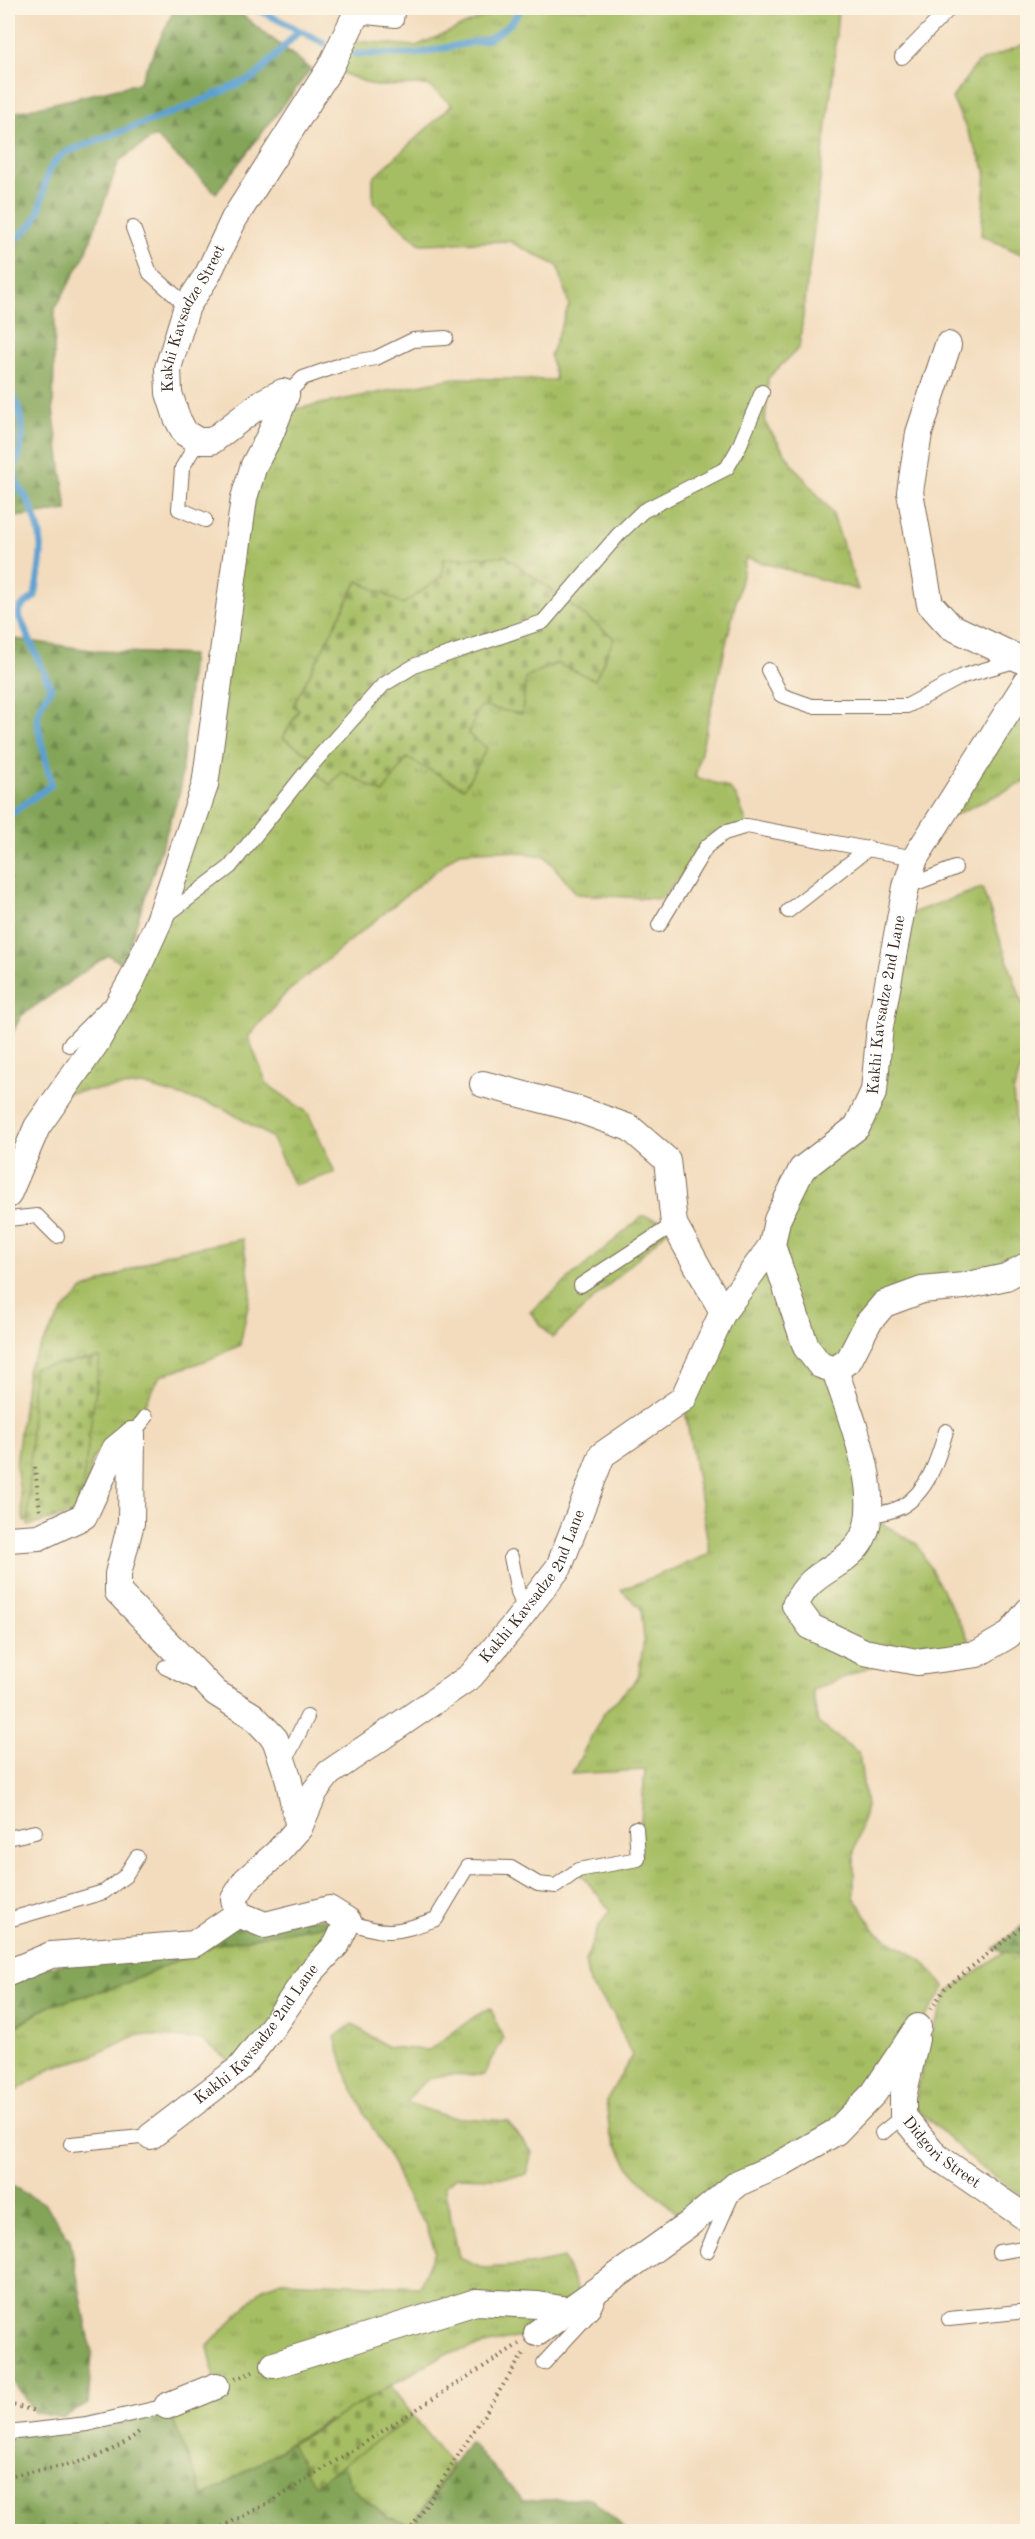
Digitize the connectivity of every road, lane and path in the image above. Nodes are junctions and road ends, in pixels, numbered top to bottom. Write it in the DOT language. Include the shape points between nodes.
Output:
graph roads {
  1 [pos="398,8"];
  2 [pos="951,8"];
  3 [pos="357,12"];
  4 [pos="902,57"];
  5 [pos="134,228"];
  6 [pos="187,306"];
  7 [pos="446,338"];
  8 [pos="948,345"];
  9 [pos="762,392"];
  10 [pos="286,394"];
  11 [pos="198,441"];
  12 [pos="205,520"];
  13 [pos="1025,668"];
  14 [pos="768,670"];
  15 [pos="869,848"];
  16 [pos="915,858"];
  17 [pos="955,868"];
  18 [pos="906,887"];
  19 [pos="788,911"];
  20 [pos="159,921"];
  21 [pos="659,925"];
  22 [pos="132,980"];
  23 [pos="69,1045"];
  24 [pos="483,1084"];
  25 [pos="8,1195"];
  26 [pos="8,1219"];
  27 [pos="674,1224"];
  28 [pos="57,1236"];
  29 [pos="772,1245"];
  30 [pos="1028,1265"];
  31 [pos="581,1285"];
  32 [pos="723,1312"];
  33 [pos="835,1370"];
  34 [pos="946,1431"];
  35 [pos="34,1467"];
  36 [pos="869,1516"];
  37 [pos="39,1537"];
  38 [pos="8,1539"];
  39 [pos="511,1557"];
  40 [pos="525,1611"];
  41 [pos="1028,1611"];
  42 [pos="165,1667"];
  43 [pos="216,1693"];
  44 [pos="307,1716"];
  45 [pos="284,1764"];
  46 [pos="299,1828"];
  47 [pos="636,1828"];
  48 [pos="35,1833"];
  49 [pos="8,1838"];
  50 [pos="137,1857"];
  51 [pos="238,1914"];
  52 [pos="8,1920"];
  53 [pos="348,1921"];
  54 [pos="1028,1922"];
  55 [pos="8,1973"];
  56 [pos="918,2027"];
  57 [pos="903,2116"];
  58 [pos="882,2133"];
  59 [pos="151,2136"];
  60 [pos="71,2144"];
  61 [pos="738,2183"];
  62 [pos="1028,2219"];
  63 [pos="1028,2247"];
  64 [pos="707,2251"];
  65 [pos="999,2252"];
  66 [pos="604,2284"];
  67 [pos="567,2310"];
  68 [pos="1028,2311"];
  69 [pos="949,2319"];
  70 [pos="537,2332"];
  71 [pos="544,2363"];
  72 [pos="274,2364"];
  73 [pos="216,2386"];
  74 [pos="167,2406"];
  75 [pos="8,2433"];
  76 [pos="8,2476"];
  77 [pos="211,2532"];
  78 [pos="409,2532"];
  1 -- 3 [label="lane" via="396,20"];
  2 -- 4 [label="lane"];
  3 -- 6 [label="street, Kakhi Kavsadze Street" via="330,68 234,219 208,274"];
  5 -- 6 [label="lane" via="150,273"];
  6 -- 11 [label="street, Kakhi Kavsadze Street" via="168,368 169,393 185,433"];
  7 -- 10 [label="lane" via="413,340 376,358 343,364 303,378"];
  8 -- 13 [label="street" via="919,433 910,492 930,603 950,626"];
  9 -- 20 [label="lane" via="727,468 643,511 543,622 416,665 382,685 230,867"];
  10 -- 11 [label="street" via="263,402 212,441"];
  10 -- 20 [label="street" via="254,465 244,498 205,785"];
  11 -- 12 [label="lane" via="182,468 179,509"];
  13 -- 14 [label="lane" via="963,675 907,706 812,706 781,695"];
  13 -- 16 [label="street, Kakhi Kavsadze 2nd Lane"];
  15 -- 16 [label="lane"];
  15 -- 19 [label="lane"];
  15 -- 21 [label="lane" via="747,826 724,833 706,847"];
  16 -- 18 [label="street, Kakhi Kavsadze 2nd Lane"];
  17 -- 18 [label="lane"];
  18 -- 29 [label="street, Kakhi Kavsadze 2nd Lane" via="880,1026 874,1091 857,1127 802,1169 777,1220"];
  20 -- 22 [label="street"];
  22 -- 23 [label="lane"];
  22 -- 25 [label="street" via="96,1043 37,1127"];
  24 -- 27 [label="street" via="574,1107 630,1128 667,1160"];
  26 -- 28 [label="lane" via="37,1216"];
  27 -- 31 [label="lane"];
  27 -- 32 [label="street"];
  29 -- 32 [label="street, Kakhi Kavsadze 2nd Lane"];
  29 -- 33 [label="street" via="806,1347 820,1365"];
  30 -- 33 [label="street" via="1006,1277 922,1290 884,1304 868,1323 849,1360"];
  32 -- 40 [label="street, Kakhi Kavsadze 2nd Lane" via="683,1399 602,1455 559,1568"];
  33 -- 36 [label="street" via="862,1459 871,1506"];
  34 -- 36 [label="lane" via="923,1487 901,1507"];
  35 -- 37 [label="path" via="41,1522"];
  36 -- 41 [label="street" via="867,1531 854,1550 804,1588 795,1605 811,1627 864,1652 917,1662 977,1654 1009,1635"];
  37 -- 38 [label="street"];
  37 -- 43 [label="street" via="84,1516 115,1449 139,1426 131,1523 120,1565 118,1592"];
  39 -- 40 [label="lane"];
  40 -- 46 [label="street, Kakhi Kavsadze 2nd Lane" via="471,1676 329,1773 315,1791"];
  42 -- 43 [label="lane"];
  43 -- 45 [label="street" via="253,1716 275,1739"];
  44 -- 45 [label="lane"];
  45 -- 46 [label="street"];
  46 -- 51 [label="street, Kakhi Kavsadze 2nd Lane" via="246,1880 234,1899"];
  47 -- 53 [label="lane" via="638,1859 578,1870 556,1886 538,1884 511,1868 467,1866 436,1919 399,1931 373,1931"];
  48 -- 49 [label="lane"];
  50 -- 52 [label="lane" via="125,1876 104,1892"];
  51 -- 53 [label="street" via="265,1925 329,1909"];
  51 -- 55 [label="street" via="194,1944 51,1955"];
  53 -- 59 [label="street, Kakhi Kavsadze 2nd Lane" via="337,1944 310,1973 240,2068"];
  54 -- 56 [label="path" via="945,1988"];
  56 -- 57 [label="street, Didgori Street" via="903,2097"];
  56 -- 61 [label="street" via="874,2093 836,2132"];
  57 -- 58 [label="lane"];
  57 -- 62 [label="street, Didgori Street" via="936,2156"];
  59 -- 60 [label="lane"];
  61 -- 64 [label="lane"];
  61 -- 66 [label="street"];
  63 -- 65 [label="lane"];
  66 -- 67 [label="street"];
  66 -- 71 [label="lane" via="593,2310"];
  67 -- 70 [label="street"];
  67 -- 72 [label="street" via="476,2302"];
  68 -- 69 [label="lane"];
  70 -- 77 [label="path" via="273,2501"];
  70 -- 78 [label="path"];
  72 -- 73 [label="path"];
  73 -- 74 [label="street"];
  74 -- 75 [label="lane" via="87,2424"];
  74 -- 76 [label="path" via="130,2440 90,2460"];
}
